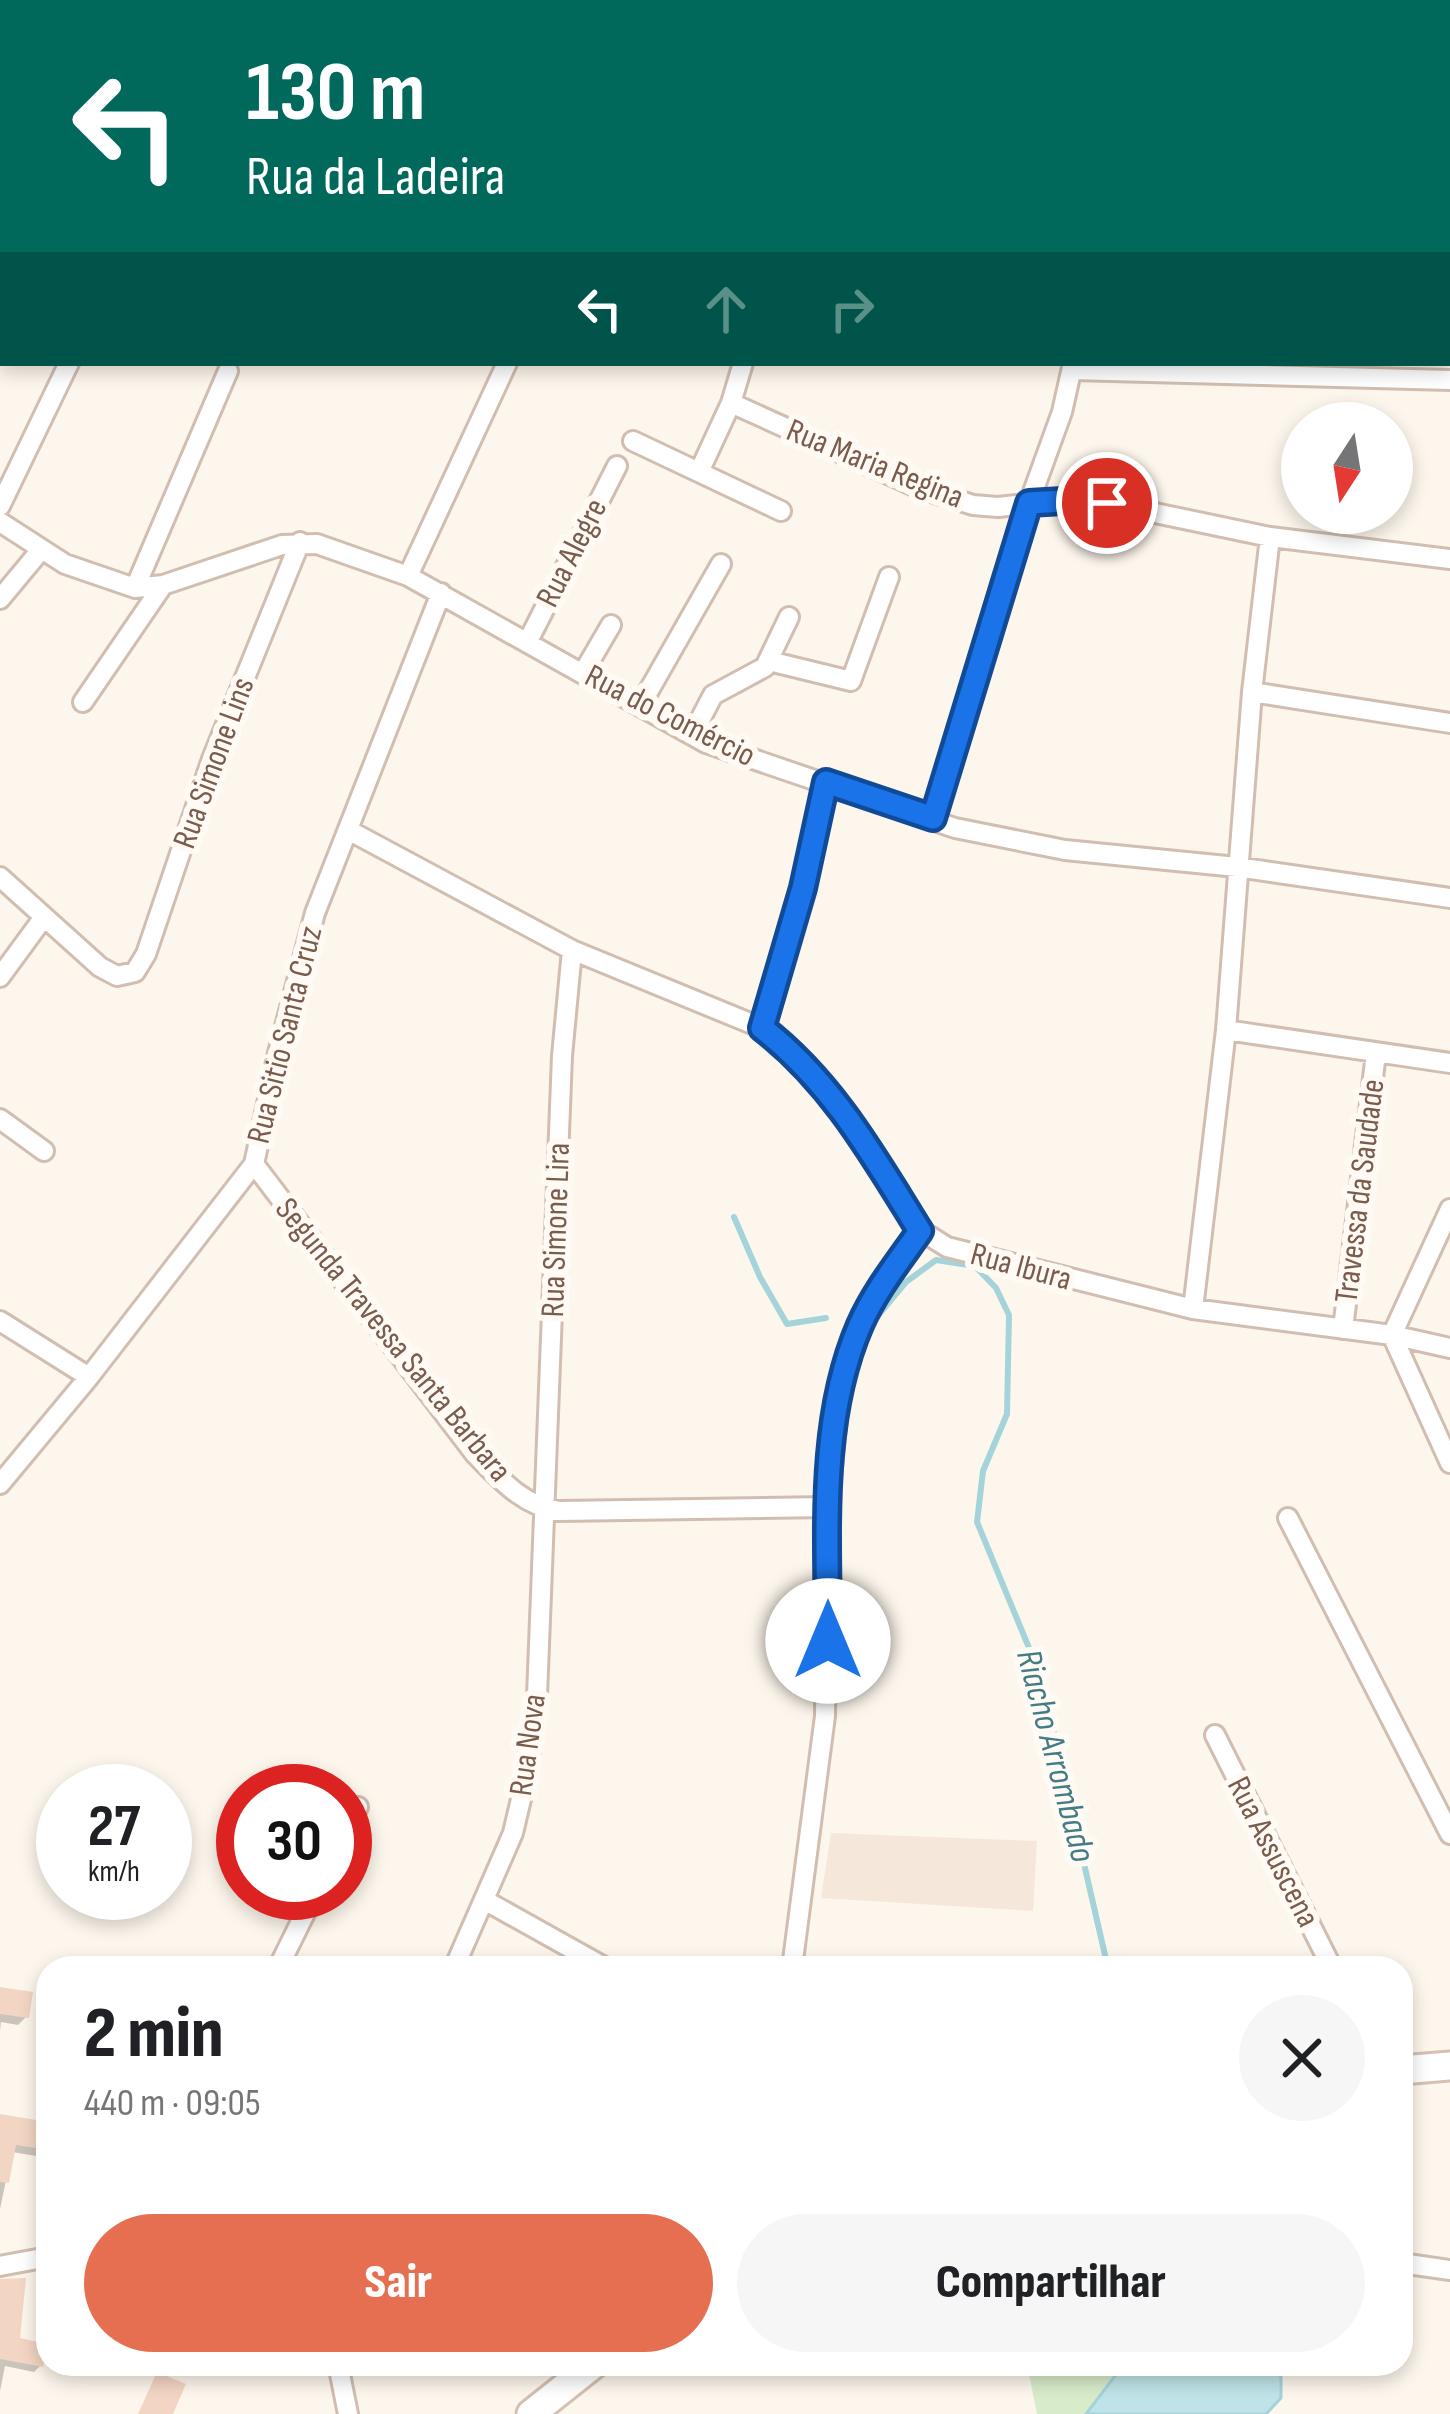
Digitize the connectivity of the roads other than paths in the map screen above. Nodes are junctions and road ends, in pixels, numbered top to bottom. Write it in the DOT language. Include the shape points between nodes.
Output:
graph roads {
  1 [pos="68,366"];
  2 [pos="507,366"];
  3 [pos="742,366"];
  4 [pos="1073,367"];
  5 [pos="228,371"];
  6 [pos="1450,380"];
  7 [pos="731,403"];
  8 [pos="633,441"];
  9 [pos="617,466"];
  10 [pos="699,472"];
  11 [pos="1029,503"];
  12 [pos="0,506"];
  13 [pos="782,511"];
  14 [pos="0,522"];
  15 [pos="1270,537"];
  16 [pos="300,542"];
  17 [pos="40,550"];
  18 [pos="1450,559"];
  19 [pos="721,564"];
  20 [pos="408,576"];
  21 [pos="889,577"];
  22 [pos="164,585"];
  23 [pos="135,588"];
  24 [pos="441,593"];
  25 [pos="0,599"];
  26 [pos="789,616"];
  27 [pos="611,625"];
  28 [pos="528,641"];
  29 [pos="770,661"];
  30 [pos="583,673"];
  31 [pos="1252,692"];
  32 [pos="83,701"];
  33 [pos="640,706"];
  34 [pos="1450,723"];
  35 [pos="692,735"];
  36 [pos="826,782"];
  37 [pos="933,818"];
  38 [pos="350,831"];
  39 [pos="1237,867"];
  40 [pos="0,877"];
  41 [pos="1450,898"];
  42 [pos="44,917"];
  43 [pos="572,950"];
  44 [pos="0,977"];
  45 [pos="762,1028"];
  46 [pos="1226,1030"];
  47 [pos="1376,1053"];
  48 [pos="1450,1064"];
  49 [pos="0,1119"];
  50 [pos="44,1151"];
  51 [pos="254,1164"];
  52 [pos="1450,1209"];
  53 [pos="920,1231"];
  54 [pos="1193,1309"];
  55 [pos="0,1322"];
  56 [pos="1343,1329"];
  57 [pos="1392,1335"];
  58 [pos="1450,1348"];
  59 [pos="89,1377"];
  60 [pos="1450,1463"];
  61 [pos="0,1484"];
  62 [pos="828,1507"];
  63 [pos="544,1509"];
  64 [pos="1288,1518"];
  65 [pos="1215,1736"];
  66 [pos="1450,1834"];
  67 [pos="486,1901"];
  68 [pos="302,1920"];
  69 [pos="284,1956"];
  70 [pos="460,1956"];
  71 [pos="585,1956"];
  72 [pos="794,1956"];
  73 [pos="1326,1956"];
  74 [pos="1450,2066"];
  75 [pos="1413,2069"];
  76 [pos="36,2259"];
  77 [pos="1413,2265"];
  78 [pos="0,2266"];
  79 [pos="1450,2270"];
  80 [pos="340,2376"];
  81 [pos="579,2376"];
  82 [pos="348,2414"];
  83 [pos="531,2414"];
  1 -- 12 [label="street"];
  2 -- 20 [label="street"];
  3 -- 7 [label="street"];
  4 -- 6 [label="street"];
  4 -- 11 [label="street"];
  5 -- 23 [label="street"];
  7 -- 10 [label="street"];
  7 -- 11 [label="street, Rua Maria Regina" via="946,498 984,507"];
  8 -- 10 [label="street"];
  9 -- 28 [label="street, Rua Alegre"];
  10 -- 13 [label="street"];
  11 -- 15 [label="street, Rua Maria Regina" via="1107,503"];
  11 -- 37 [label="street"];
  14 -- 17 [label="street"];
  15 -- 18 [label="street, Rua Maria Regina"];
  15 -- 31 [label="street"];
  16 -- 20 [label="street, Rua do Comércio"];
  16 -- 22 [label="street"];
  16 -- 42 [label="street, Rua Simone Lins" via="135,972 124,977 100,967"];
  17 -- 23 [label="street"];
  17 -- 25 [label="street"];
  19 -- 33 [label="street"];
  20 -- 24 [label="street, Rua do Comércio"];
  21 -- 29 [label="street" via="851,681"];
  22 -- 23 [label="street"];
  22 -- 32 [label="street"];
  24 -- 28 [label="street, Rua do Comércio"];
  24 -- 38 [label="street, Rua Sitio Santa Cruz"];
  26 -- 29 [label="street"];
  27 -- 30 [label="street"];
  28 -- 30 [label="street, Rua do Comércio"];
  29 -- 35 [label="street" via="713,695"];
  30 -- 33 [label="street, Rua do Comércio"];
  31 -- 34 [label="street"];
  31 -- 39 [label="street"];
  33 -- 35 [label="street, Rua do Comércio"];
  35 -- 36 [label="street, Rua do Comércio"];
  36 -- 37 [label="street, Rua do Comércio"];
  36 -- 45 [label="street"];
  37 -- 39 [label="street, Rua do Comércio" via="1016,842"];
  38 -- 43 [label="street"];
  38 -- 51 [label="street, Rua Sitio Santa Cruz" via="315,913"];
  39 -- 41 [label="street, Rua do Comércio"];
  39 -- 46 [label="street"];
  40 -- 42 [label="street"];
  42 -- 44 [label="street"];
  43 -- 45 [label="street"];
  43 -- 63 [label="street, Rua Simone Lira"];
  45 -- 53 [label="street" via="836,1101"];
  46 -- 47 [label="street"];
  46 -- 54 [label="street"];
  47 -- 48 [label="street"];
  47 -- 56 [label="street, Travessa da Saudade"];
  49 -- 50 [label="street"];
  51 -- 59 [label="street, Rua Sitio Santa Cruz"];
  51 -- 63 [label="street, Segunda Travessa Santa Barbara" via="475,1454"];
  52 -- 57 [label="street"];
  53 -- 54 [label="street, Rua Ibura" via="968,1253"];
  53 -- 62 [label="street" via="854,1340 839,1396"];
  54 -- 56 [label="street, Rua Ibura"];
  55 -- 59 [label="street"];
  56 -- 57 [label="street, Rua Ibura"];
  57 -- 58 [label="street, Rua Ibura"];
  57 -- 60 [label="street"];
  59 -- 61 [label="street, Rua Sitio Santa Cruz"];
  62 -- 63 [label="street, Segunda Travessa Santa Barbara"];
  62 -- 72 [label="street" via="825,1716"];
  63 -- 67 [label="street, Rua Nova" via="542,1634 526,1778"];
  64 -- 66 [label="street"];
  65 -- 73 [label="street, Rua Assuscena"];
  67 -- 70 [label="street, Rua Nova"];
  67 -- 71 [label="street"];
  68 -- 69 [label="street"];
  74 -- 75 [label="main road"];
  76 -- 78 [label="street"];
  77 -- 79 [label="street"];
  80 -- 82 [label="street"];
  81 -- 83 [label="main road"];
}
